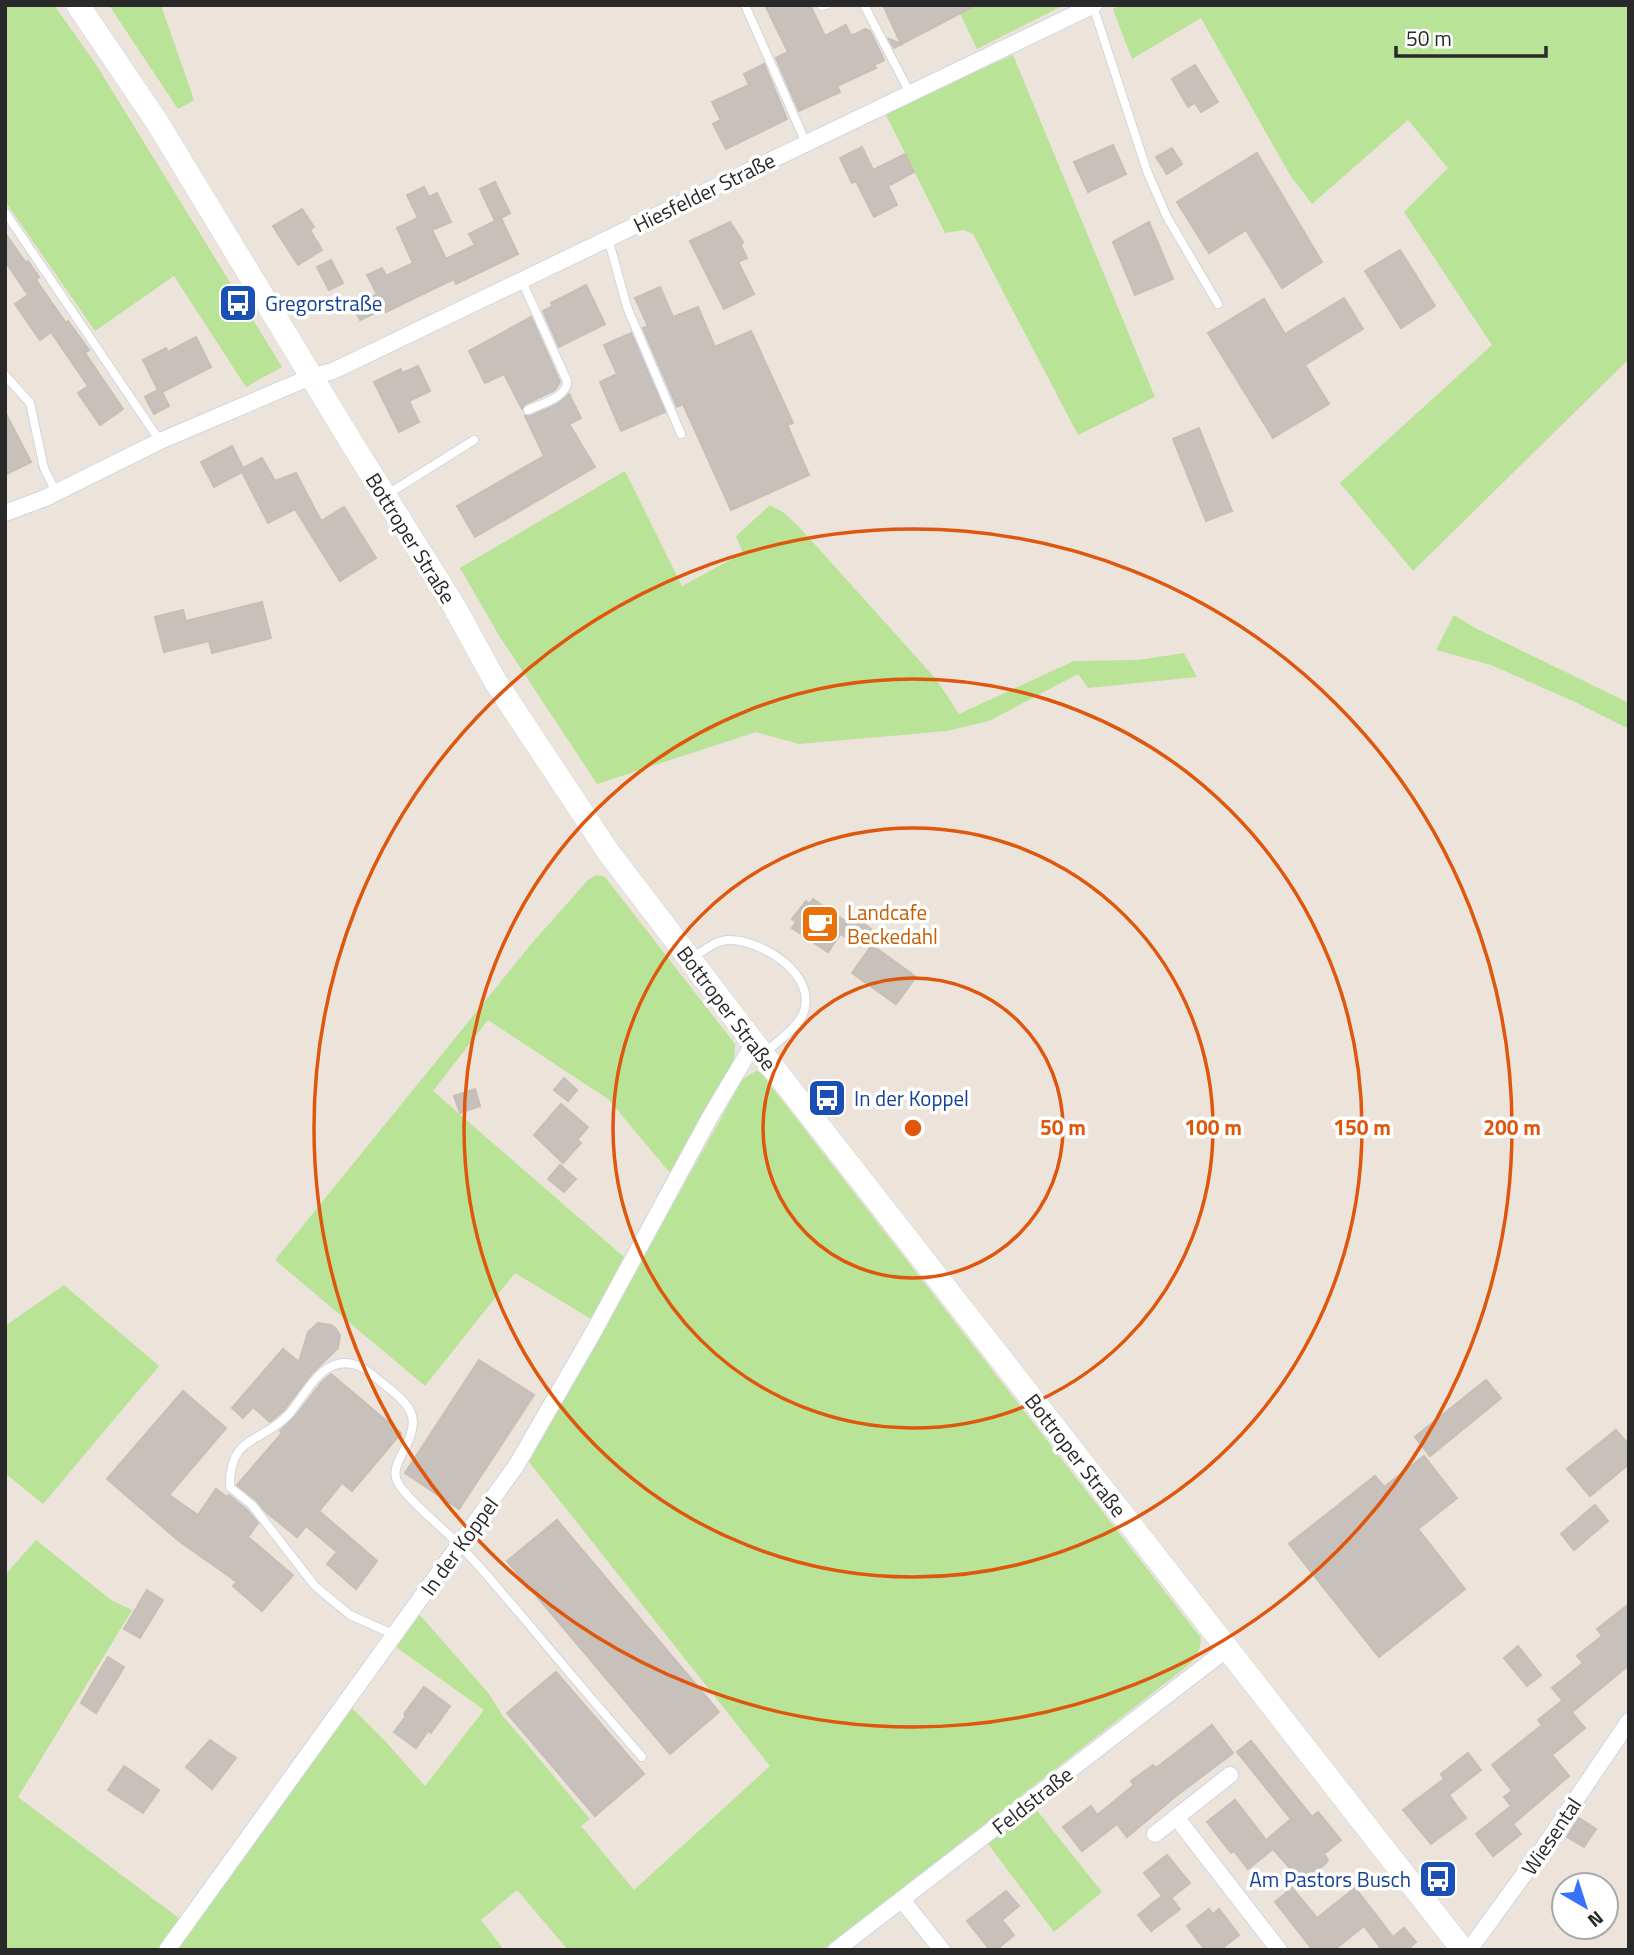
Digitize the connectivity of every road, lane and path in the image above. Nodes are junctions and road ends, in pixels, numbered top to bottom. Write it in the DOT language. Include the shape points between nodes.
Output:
graph roads {
  1 [pos="78,5"];
  2 [pos="745,5"];
  3 [pos="864,5"];
  4 [pos="1094,6"];
  5 [pos="910,93"];
  6 [pos="806,143"];
  7 [pos="5,212"];
  8 [pos="608,238"];
  9 [pos="521,279"];
  10 [pos="1218,303"];
  11 [pos="5,375"];
  12 [pos="313,376"];
  13 [pos="528,410"];
  14 [pos="681,434"];
  15 [pos="474,440"];
  16 [pos="160,441"];
  17 [pos="56,492"];
  18 [pos="385,496"];
  19 [pos="5,513"];
  20 [pos="690,960"];
  21 [pos="758,1049"];
  22 [pos="460,1545"];
  23 [pos="395,1635"];
  24 [pos="1227,1649"];
  25 [pos="1629,1721"];
  26 [pos="642,1757"];
  27 [pos="1230,1775"];
  28 [pos="1176,1817"];
  29 [pos="1155,1834"];
  30 [pos="902,1900"];
  31 [pos="167,1950"];
  32 [pos="836,1950"];
  33 [pos="942,1950"];
  34 [pos="1279,1950"];
  35 [pos="1463,1950"];
  36 [pos="1469,1950"];
  1 -- 12 [label="main road, Bottroper Straße" via="157,122"];
  2 -- 6 [label="lane"];
  3 -- 5 [label="lane"];
  4 -- 5 [label="street, Hiesfelder Straße"];
  4 -- 10 [label="lane" via="1147,171 1167,217"];
  5 -- 6 [label="street, Hiesfelder Straße"];
  6 -- 8 [label="street, Hiesfelder Straße"];
  7 -- 16 [label="lane"];
  8 -- 9 [label="street, Hiesfelder Straße"];
  8 -- 14 [label="lane" via="627,307"];
  9 -- 12 [label="street, Hiesfelder Straße" via="333,371"];
  9 -- 13 [label="lane" via="568,381 564,393"];
  11 -- 17 [label="lane" via="30,402 44,468"];
  12 -- 16 [label="street"];
  12 -- 18 [label="main road, Bottroper Straße"];
  15 -- 18 [label="lane"];
  16 -- 17 [label="street"];
  17 -- 19 [label="street"];
  18 -- 20 [label="main road, Bottroper Straße" via="510,704 609,853"];
  20 -- 21 [label="main road, Bottroper Straße"];
  20 -- 21 [label="lane" via="727,940 749,942 789,966 806,999 803,1014 795,1025"];
  21 -- 22 [label="street, In der Koppel" via="710,1117 516,1466"];
  21 -- 24 [label="main road, Bottroper Straße"];
  22 -- 23 [label="street, In der Koppel"];
  22 -- 23 [label="lane" via="396,1478 396,1466 414,1424 411,1413 402,1398 359,1365 341,1362 326,1369 278,1425 245,1443 233,1460 230,1486 252,1505 314,1586 350,1615"];
  22 -- 26 [label="lane"];
  23 -- 31 [label="street, In der Koppel"];
  24 -- 30 [label="street, Feldstraße"];
  24 -- 35 [label="main road, Bottroper Straße"];
  25 -- 36 [label="street, Wiesental"];
  27 -- 28 [label="street"];
  28 -- 29 [label="street"];
  28 -- 34 [label="street"];
  30 -- 32 [label="street, Feldstraße"];
  30 -- 33 [label="street"];
}
